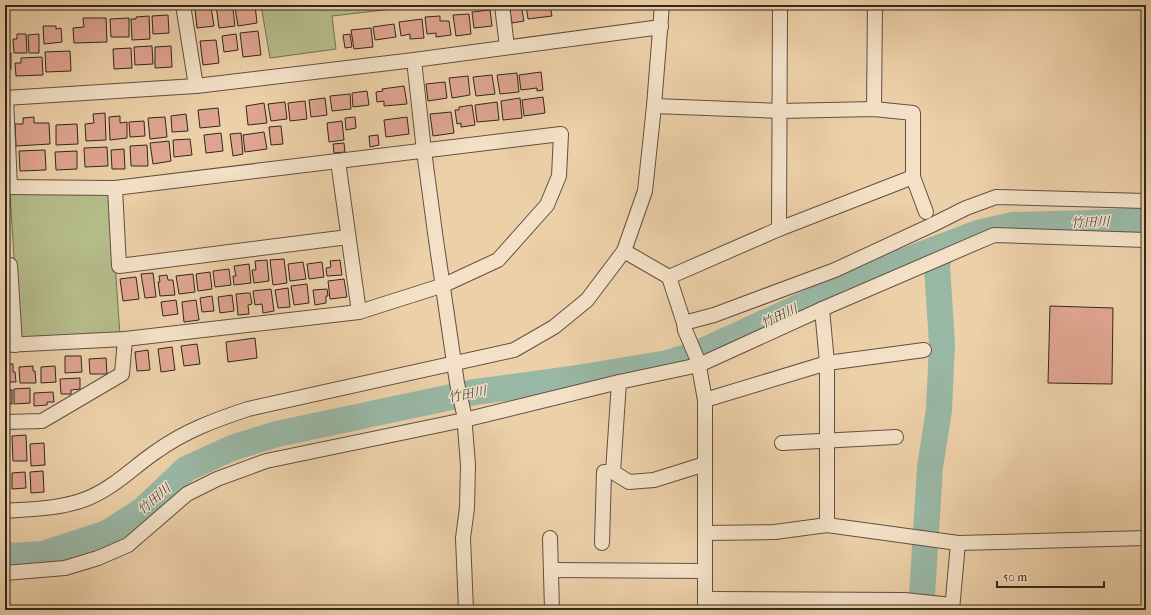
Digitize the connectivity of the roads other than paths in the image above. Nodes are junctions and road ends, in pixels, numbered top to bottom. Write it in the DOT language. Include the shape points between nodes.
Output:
graph roads {
  1 [pos="183,5"];
  2 [pos="502,5"];
  3 [pos="662,5"];
  4 [pos="780,5"];
  5 [pos="875,5"];
  6 [pos="661,27"];
  7 [pos="507,48"];
  8 [pos="414,60"];
  9 [pos="196,86"];
  10 [pos="6,98"];
  11 [pos="654,106"];
  12 [pos="874,109"];
  13 [pos="780,111"];
  14 [pos="424,151"];
  15 [pos="338,161"];
  16 [pos="912,177"];
  17 [pos="8,187"];
  18 [pos="115,188"];
  19 [pos="1146,201"];
  20 [pos="926,212"];
  21 [pos="779,229"];
  22 [pos="348,237"];
  23 [pos="1146,240"];
  24 [pos="624,251"];
  25 [pos="5,266"];
  26 [pos="669,277"];
  27 [pos="444,285"];
  28 [pos="822,309"];
  29 [pos="359,312"];
  30 [pos="684,326"];
  31 [pos="125,339"];
  32 [pos="10,345"];
  33 [pos="924,350"];
  34 [pos="698,363"];
  35 [pos="827,363"];
  36 [pos="455,364"];
  37 [pos="619,382"];
  38 [pos="705,400"];
  39 [pos="464,417"];
  40 [pos="5,422"];
  41 [pos="896,437"];
  42 [pos="828,440"];
  43 [pos="782,443"];
  44 [pos="705,464"];
  45 [pos="613,472"];
  46 [pos="5,510"];
  47 [pos="827,525"];
  48 [pos="705,533"];
  49 [pos="550,538"];
  50 [pos="1146,538"];
  51 [pos="958,542"];
  52 [pos="602,543"];
  53 [pos="551,570"];
  54 [pos="705,571"];
  55 [pos="5,573"];
  56 [pos="705,605"];
  57 [pos="915,606"];
  58 [pos="952,608"];
  59 [pos="466,610"];
  60 [pos="552,610"];
  1 -- 9 [label="street"];
  2 -- 7 [label="street"];
  3 -- 6 [label="street"];
  4 -- 13 [label="street"];
  5 -- 12 [label="street"];
  6 -- 7 [label="street"];
  6 -- 11 [label="street"];
  7 -- 8 [label="street"];
  8 -- 9 [label="street"];
  8 -- 14 [label="street"];
  9 -- 10 [label="street"];
  10 -- 17 [label="street"];
  11 -- 13 [label="street"];
  11 -- 24 [label="street" via="645,191"];
  12 -- 13 [label="street"];
  12 -- 16 [label="street" via="913,113"];
  13 -- 21 [label="street"];
  14 -- 15 [label="street"];
  14 -- 27 [label="street"];
  14 -- 27 [label="street" via="561,134 559,176 546,205 498,260"];
  15 -- 18 [label="street"];
  15 -- 22 [label="street"];
  16 -- 20 [label="street"];
  16 -- 21 [label="street"];
  17 -- 18 [label="street"];
  18 -- 22 [label="street" via="119,266"];
  19 -- 30 [label="street" via="996,197 966,208 834,270"];
  21 -- 26 [label="street"];
  22 -- 29 [label="street"];
  23 -- 28 [label="street" via="994,236"];
  24 -- 26 [label="street"];
  24 -- 36 [label="street" via="587,300 554,327 514,350"];
  25 -- 32 [label="street" via="10,265"];
  26 -- 30 [label="street"];
  27 -- 29 [label="street"];
  27 -- 36 [label="street"];
  28 -- 34 [label="street"];
  28 -- 35 [label="street"];
  29 -- 31 [label="street"];
  30 -- 34 [label="street"];
  31 -- 32 [label="street"];
  31 -- 40 [label="street" via="122,374 42,421"];
  33 -- 35 [label="street"];
  34 -- 37 [label="street"];
  34 -- 38 [label="street"];
  35 -- 38 [label="street"];
  35 -- 42 [label="street"];
  36 -- 39 [label="street"];
  36 -- 46 [label="street" via="248,409 182,434 119,481 86,499 50,508"];
  37 -- 39 [label="street"];
  37 -- 45 [label="street"];
  38 -- 44 [label="street"];
  39 -- 55 [label="street" via="266,461 217,479 187,494 128,545 98,558 65,568"];
  39 -- 59 [label="street" via="468,465 463,538"];
  41 -- 42 [label="street"];
  42 -- 43 [label="street"];
  42 -- 47 [label="street"];
  44 -- 45 [label="street" via="654,480 629,482"];
  44 -- 48 [label="street"];
  45 -- 52 [label="street" via="604,472"];
  47 -- 48 [label="street" via="775,532"];
  47 -- 51 [label="street"];
  48 -- 54 [label="street"];
  49 -- 53 [label="street"];
  50 -- 51 [label="street"];
  51 -- 58 [label="street"];
  53 -- 54 [label="street"];
  53 -- 60 [label="street"];
  54 -- 56 [label="street"];
  56 -- 57 [label="street" via="904,600"];
  57 -- 58 [label="street"];
}
